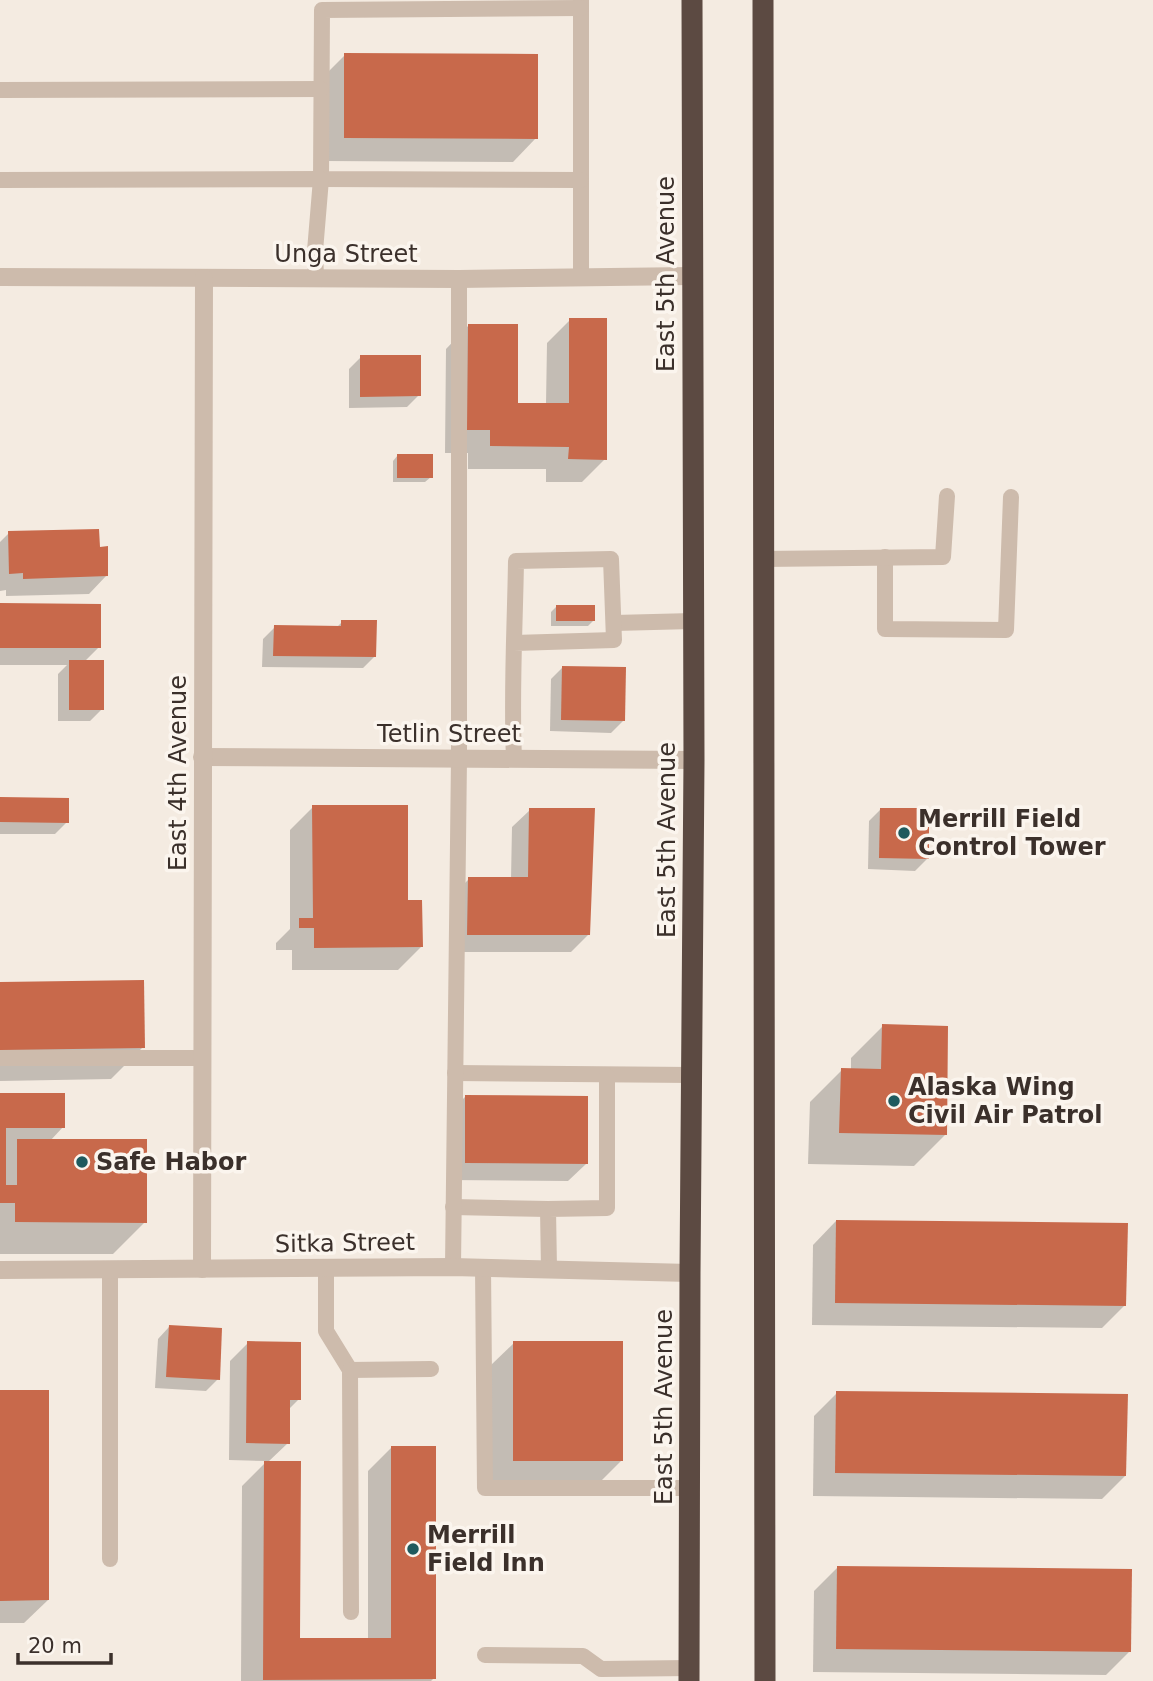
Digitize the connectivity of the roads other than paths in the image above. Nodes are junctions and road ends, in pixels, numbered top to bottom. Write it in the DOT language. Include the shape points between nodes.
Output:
graph roads {
  1 [pos="692,0"];
  2 [pos="763,0"];
  3 [pos="581,4"];
  4 [pos="322,5"];
  5 [pos="321,89"];
  6 [pos="0,90"];
  7 [pos="321,179"];
  8 [pos="0,180"];
  9 [pos="581,180"];
  10 [pos="692,276"];
  11 [pos="0,277"];
  12 [pos="581,277"];
  13 [pos="205,278"];
  14 [pos="316,278"];
  15 [pos="459,279"];
  16 [pos="947,496"];
  17 [pos="1011,497"];
  18 [pos="885,557"];
  19 [pos="763,559"];
  20 [pos="693,621"];
  21 [pos="614,623"];
  22 [pos="514,643"];
  23 [pos="202,757"];
  24 [pos="459,758"];
  25 [pos="514,758"];
  26 [pos="694,760"];
  27 [pos="0,1058"];
  28 [pos="201,1058"];
  29 [pos="455,1073"];
  30 [pos="692,1075"];
  31 [pos="607,1076"];
  32 [pos="453,1207"];
  33 [pos="548,1209"];
  34 [pos="453,1267"];
  35 [pos="483,1267"];
  36 [pos="326,1268"];
  37 [pos="202,1269"];
  38 [pos="549,1269"];
  39 [pos="0,1270"];
  40 [pos="110,1270"];
  41 [pos="690,1273"];
  42 [pos="431,1369"];
  43 [pos="350,1370"];
  44 [pos="690,1488"];
  45 [pos="110,1559"];
  46 [pos="351,1612"];
  47 [pos="485,1655"];
  48 [pos="689,1675"];
  49 [pos="765,1681"];
  1 -- 10 [label="highway, East 5th Avenue"];
  2 -- 19 [label="highway"];
  3 -- 4 [label="lane"];
  3 -- 9 [label="lane"];
  4 -- 5 [label="lane"];
  5 -- 6 [label="lane"];
  5 -- 7 [label="lane"];
  7 -- 8 [label="lane"];
  7 -- 9 [label="lane"];
  7 -- 14 [label="lane"];
  9 -- 12 [label="lane"];
  10 -- 12 [label="street, Unga Street"];
  10 -- 20 [label="highway, East 5th Avenue"];
  11 -- 13 [label="street, Unga Street"];
  12 -- 15 [label="street, Unga Street"];
  13 -- 14 [label="street, Unga Street"];
  13 -- 23 [label="street, East 4th Avenue"];
  14 -- 15 [label="street, Unga Street"];
  15 -- 24 [label="lane"];
  16 -- 18 [label="lane" via="943,556"];
  17 -- 18 [label="lane" via="1006,630 885,629"];
  18 -- 19 [label="lane"];
  19 -- 49 [label="highway"];
  20 -- 21 [label="lane"];
  20 -- 26 [label="highway, East 5th Avenue"];
  21 -- 22 [label="lane" via="614,640"];
  21 -- 22 [label="lane" via="611,559 516,561"];
  22 -- 25 [label="lane"];
  23 -- 24 [label="street, Tetlin Street"];
  23 -- 28 [label="street, East 4th Avenue"];
  24 -- 25 [label="street, Tetlin Street"];
  24 -- 29 [label="lane"];
  25 -- 26 [label="street, Tetlin Street"];
  26 -- 30 [label="highway, East 5th Avenue"];
  27 -- 28 [label="lane"];
  28 -- 37 [label="street, East 4th Avenue"];
  29 -- 31 [label="lane"];
  29 -- 32 [label="lane"];
  30 -- 31 [label="lane"];
  30 -- 41 [label="highway, East 5th Avenue"];
  31 -- 33 [label="lane" via="607,1208"];
  32 -- 33 [label="lane"];
  32 -- 34 [label="lane"];
  33 -- 38 [label="lane"];
  34 -- 35 [label="street, Sitka Street"];
  34 -- 36 [label="street, Sitka Street"];
  35 -- 38 [label="street, Sitka Street"];
  35 -- 44 [label="lane" via="485,1488"];
  36 -- 37 [label="street, Sitka Street"];
  36 -- 43 [label="lane" via="326,1331"];
  37 -- 40 [label="street, Sitka Street"];
  38 -- 41 [label="street, Sitka Street"];
  39 -- 40 [label="street, Sitka Street"];
  40 -- 45 [label="lane"];
  41 -- 44 [label="highway, East 5th Avenue"];
  42 -- 43 [label="lane"];
  43 -- 46 [label="lane"];
  44 -- 48 [label="highway, East 5th Avenue"];
  47 -- 48 [label="lane" via="583,1656 601,1669"];
}
